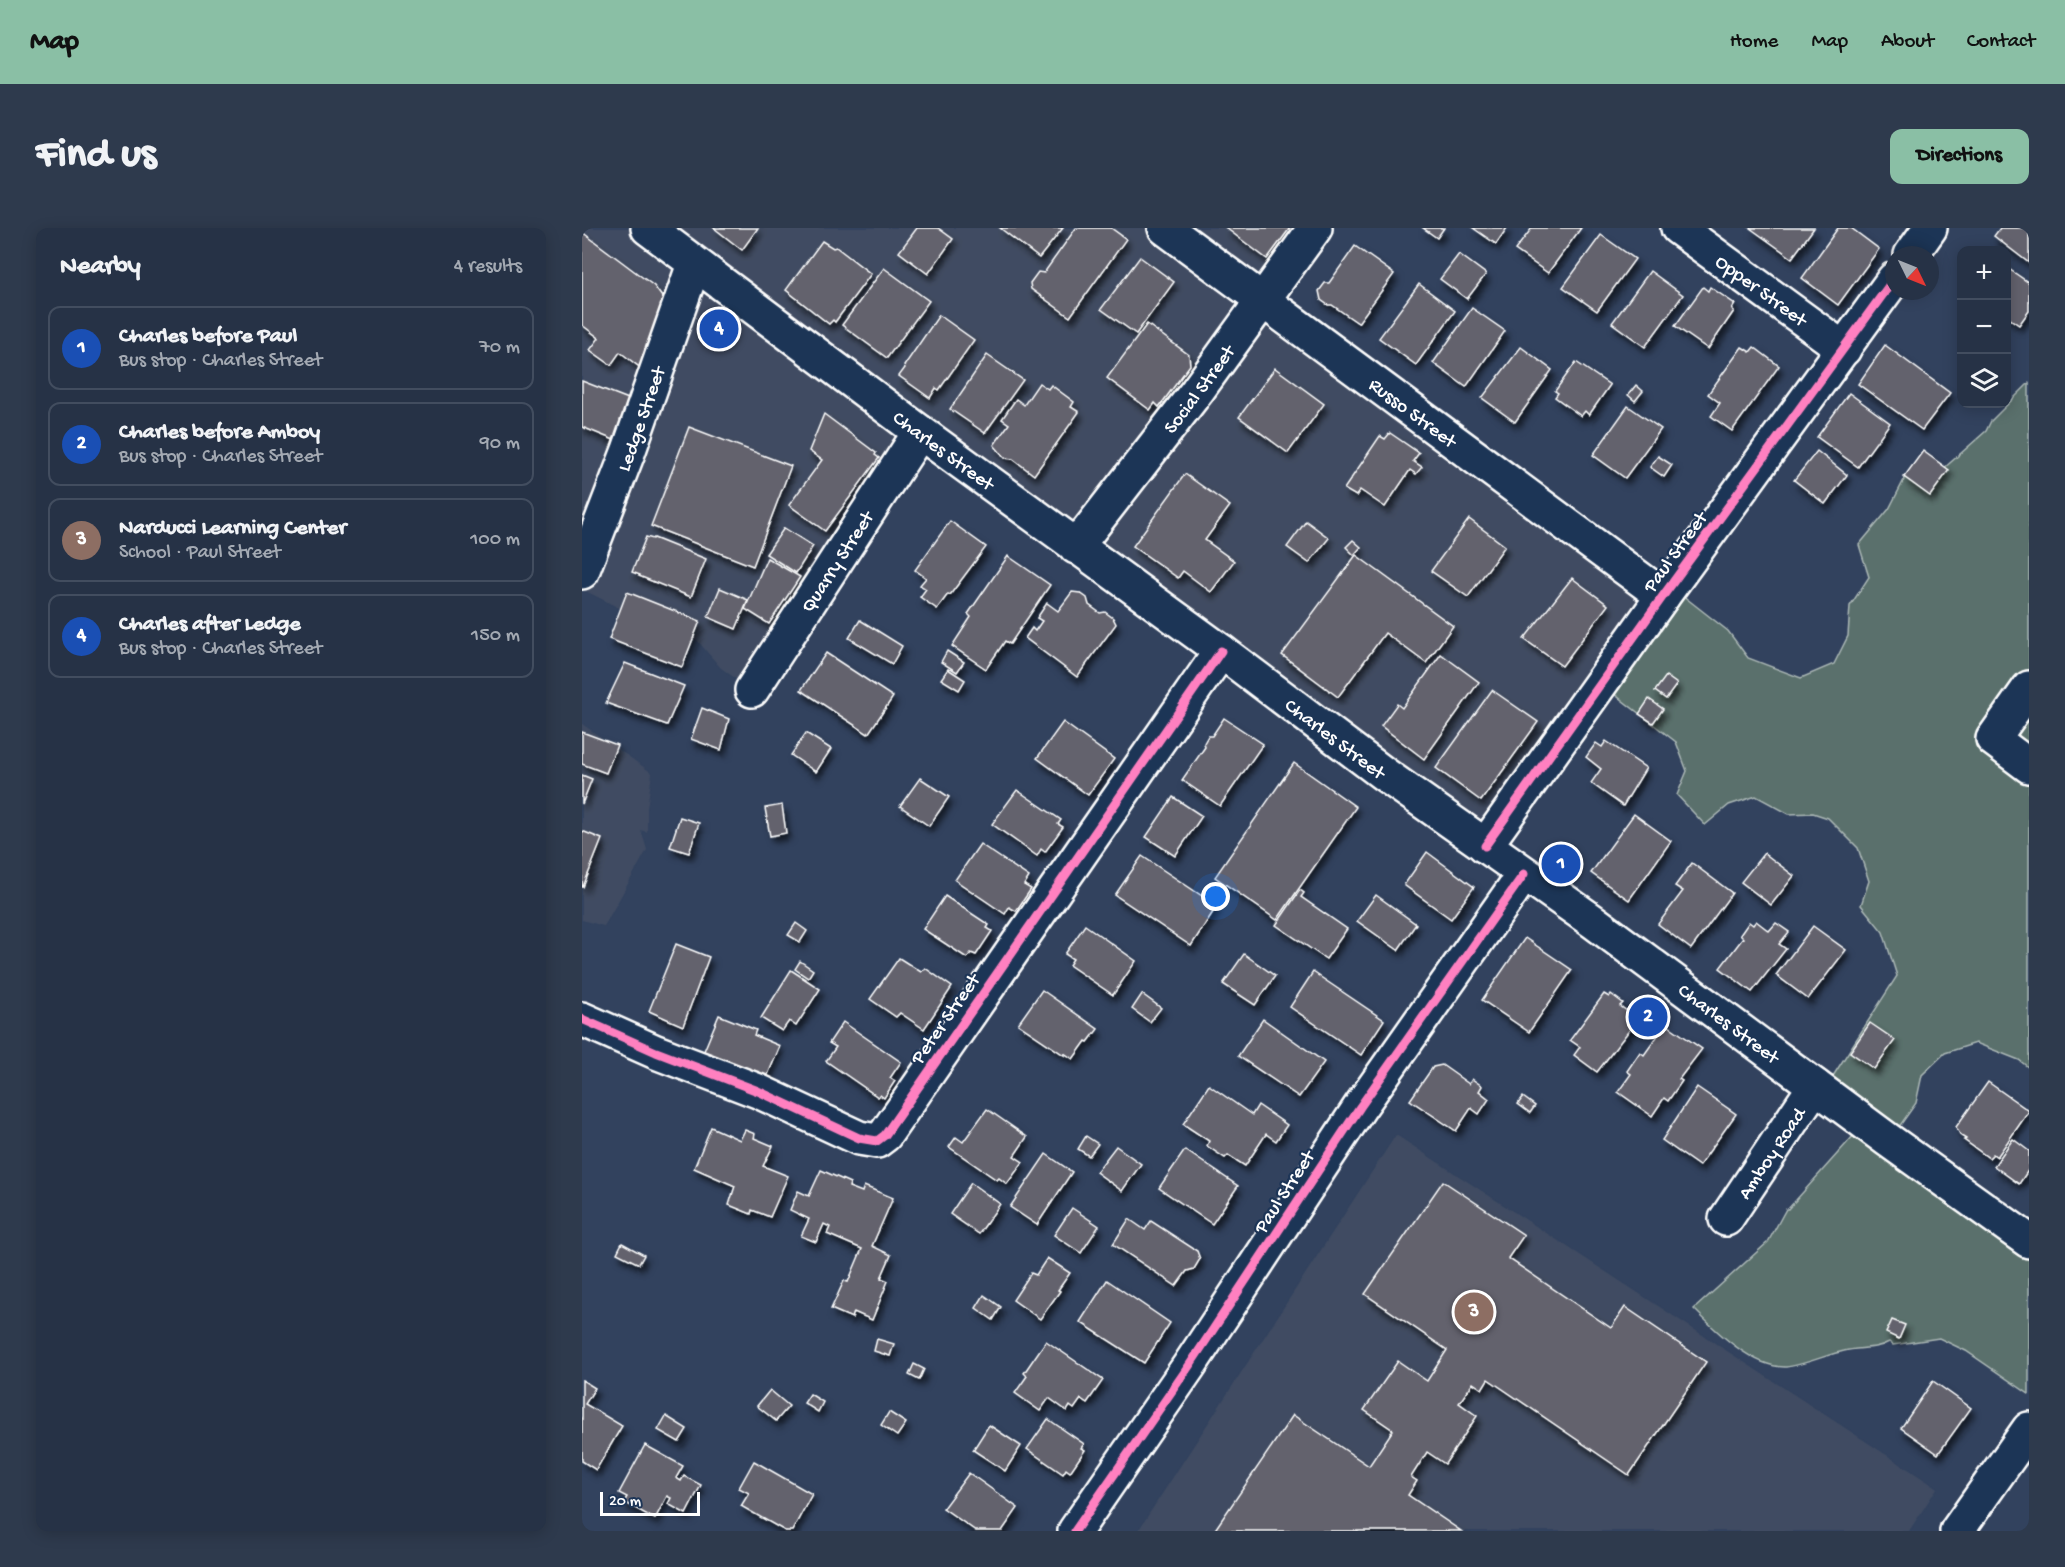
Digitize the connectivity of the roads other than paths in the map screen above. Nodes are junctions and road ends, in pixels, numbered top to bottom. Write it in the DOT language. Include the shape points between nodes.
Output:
graph roads {
  1 [pos="648,228"];
  2 [pos="1165,228"];
  3 [pos="1315,228"];
  4 [pos="1678,228"];
  5 [pos="1930,228"];
  6 [pos="1917,246"];
  7 [pos="694,264"];
  8 [pos="1885,292"];
  9 [pos="1263,301"];
  10 [pos="1845,349"];
  11 [pos="921,432"];
  12 [pos="1076,547"];
  13 [pos="582,572"];
  14 [pos="1664,596"];
  15 [pos="1221,651"];
  16 [pos="2029,688"];
  17 [pos="752,690"];
  18 [pos="2029,766"];
  19 [pos="1485,846"];
  20 [pos="1524,874"];
  21 [pos="582,1019"];
  22 [pos="1815,1086"];
  23 [pos="1726,1219"];
  24 [pos="2029,1241"];
  25 [pos="2029,1429"];
  26 [pos="1075,1531"];
  27 [pos="1958,1531"];
  1 -- 7 [label="street, Charles Street"];
  2 -- 9 [label="street, Russo Street"];
  3 -- 9 [label="street, Social Street"];
  4 -- 10 [label="street, Opper Street"];
  5 -- 6 [label="street"];
  7 -- 11 [label="street, Charles Street"];
  7 -- 13 [label="street, Ledge Street"];
  8 -- 10 [label="street, Paul Street"];
  9 -- 12 [label="street, Social Street"];
  9 -- 14 [label="street, Russo Street"];
  10 -- 14 [label="street, Paul Street"];
  11 -- 12 [label="street, Charles Street"];
  11 -- 17 [label="street, Quarry Street"];
  12 -- 15 [label="street, Charles Street"];
  14 -- 19 [label="street, Paul Street"];
  15 -- 19 [label="street, Charles Street"];
  15 -- 21 [label="street, Peter Street" via="892,1125 877,1141 859,1138 758,1091"];
  16 -- 18 [label="street" via="1993,739"];
  19 -- 20 [label="street, Charles Street"];
  20 -- 22 [label="street, Charles Street"];
  20 -- 26 [label="street, Paul Street" via="1360,1107"];
  22 -- 23 [label="street, Amboy Road"];
  22 -- 24 [label="street, Charles Street"];
  25 -- 27 [label="street"];
}
